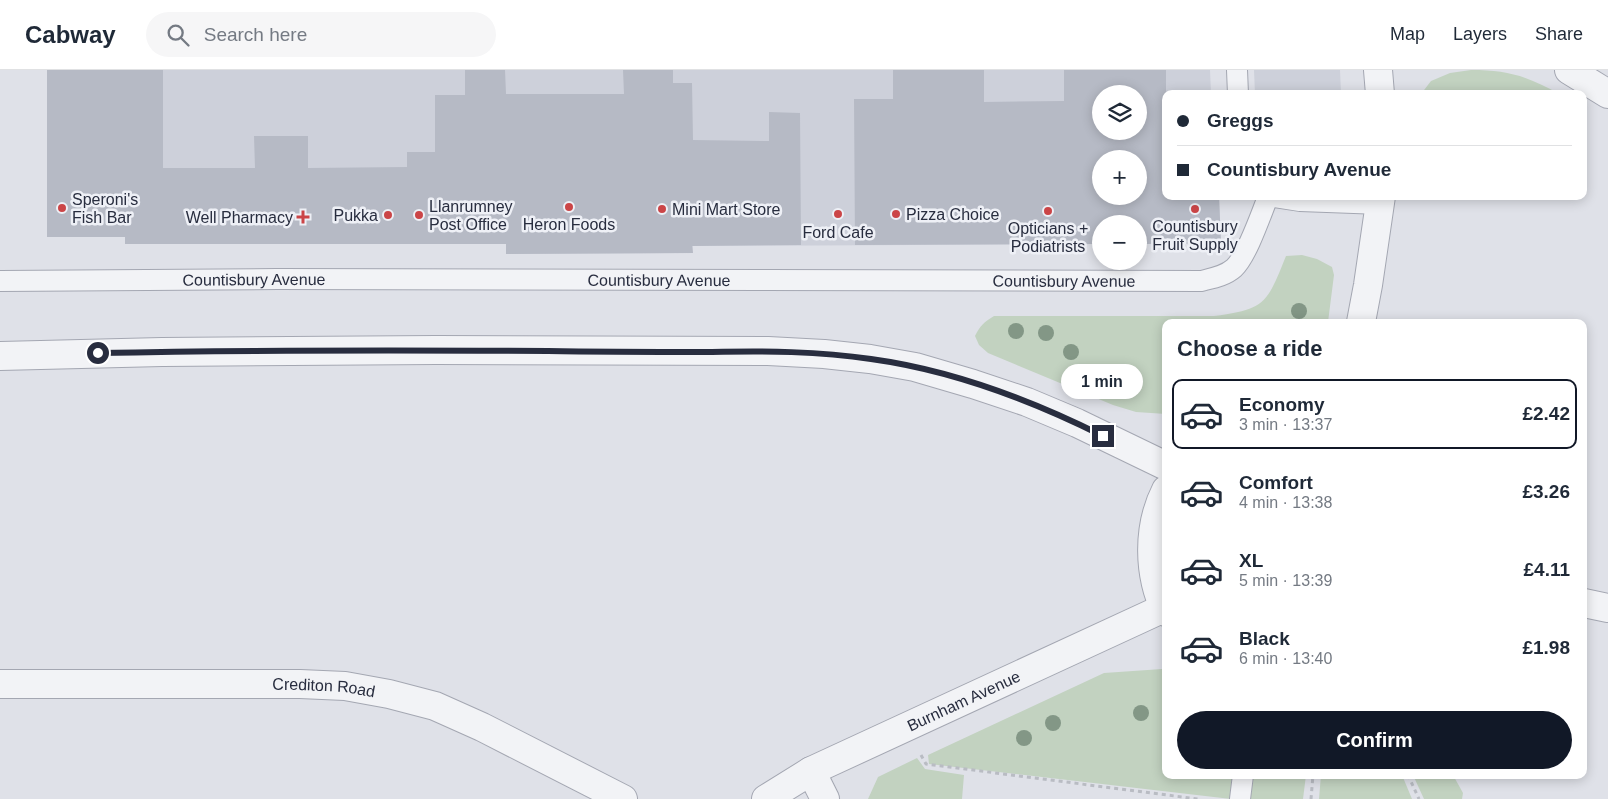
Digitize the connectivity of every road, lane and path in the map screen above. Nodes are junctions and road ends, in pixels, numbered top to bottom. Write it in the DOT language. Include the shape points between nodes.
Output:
graph roads {
  1 [pos="1237,70"];
  2 [pos="1378,70"];
  3 [pos="1569,70"];
  4 [pos="1238,90"];
  5 [pos="1380,90"];
  6 [pos="1608,94"];
  7 [pos="1266,200"];
  8 [pos="1294,200"];
  9 [pos="1381,200"];
  10 [pos="0,281"];
  11 [pos="1362,319"];
  12 [pos="0,356"];
  13 [pos="1162,464"];
  14 [pos="1162,497"];
  15 [pos="1162,604"];
  16 [pos="1587,604"];
  17 [pos="1608,608"];
  18 [pos="1162,611"];
  19 [pos="0,684"];
  20 [pos="905,727"];
  21 [pos="811,771"];
  22 [pos="1242,779"];
  23 [pos="1313,779"];
  24 [pos="1410,779"];
  25 [pos="623,799"];
  26 [pos="766,799"];
  27 [pos="824,799"];
  28 [pos="1198,799"];
  29 [pos="1240,799"];
  30 [pos="1311,799"];
  31 [pos="1419,799"];
  1 -- 4 [label="lane"];
  2 -- 5 [label="street"];
  3 -- 6 [label="street"];
  7 -- 10 [label="lane, Countisbury Avenue" via="1235,268 1201,281"];
  8 -- 9 [label="lane, Countisbury Avenue"];
  9 -- 11 [label="street"];
  12 -- 13 [label="street" via="417,350 824,354 915,367 974,384 1077,423"];
  14 -- 15 [label="street" via="1153,535 1153,569"];
  16 -- 17 [label="street"];
  18 -- 20 [label="street, Burnham Avenue"];
  19 -- 25 [label="street, Crediton Road" via="300,684 345,686 389,694 435,706 482,726"];
  20 -- 21 [label="street, Burnham Avenue"];
  20 -- 28 [label="path" via="926,764"];
  21 -- 26 [label="street, Burnham Avenue"];
  21 -- 27 [label="street"];
  22 -- 29 [label="lane"];
  23 -- 30 [label="path"];
  24 -- 31 [label="path"];
}
